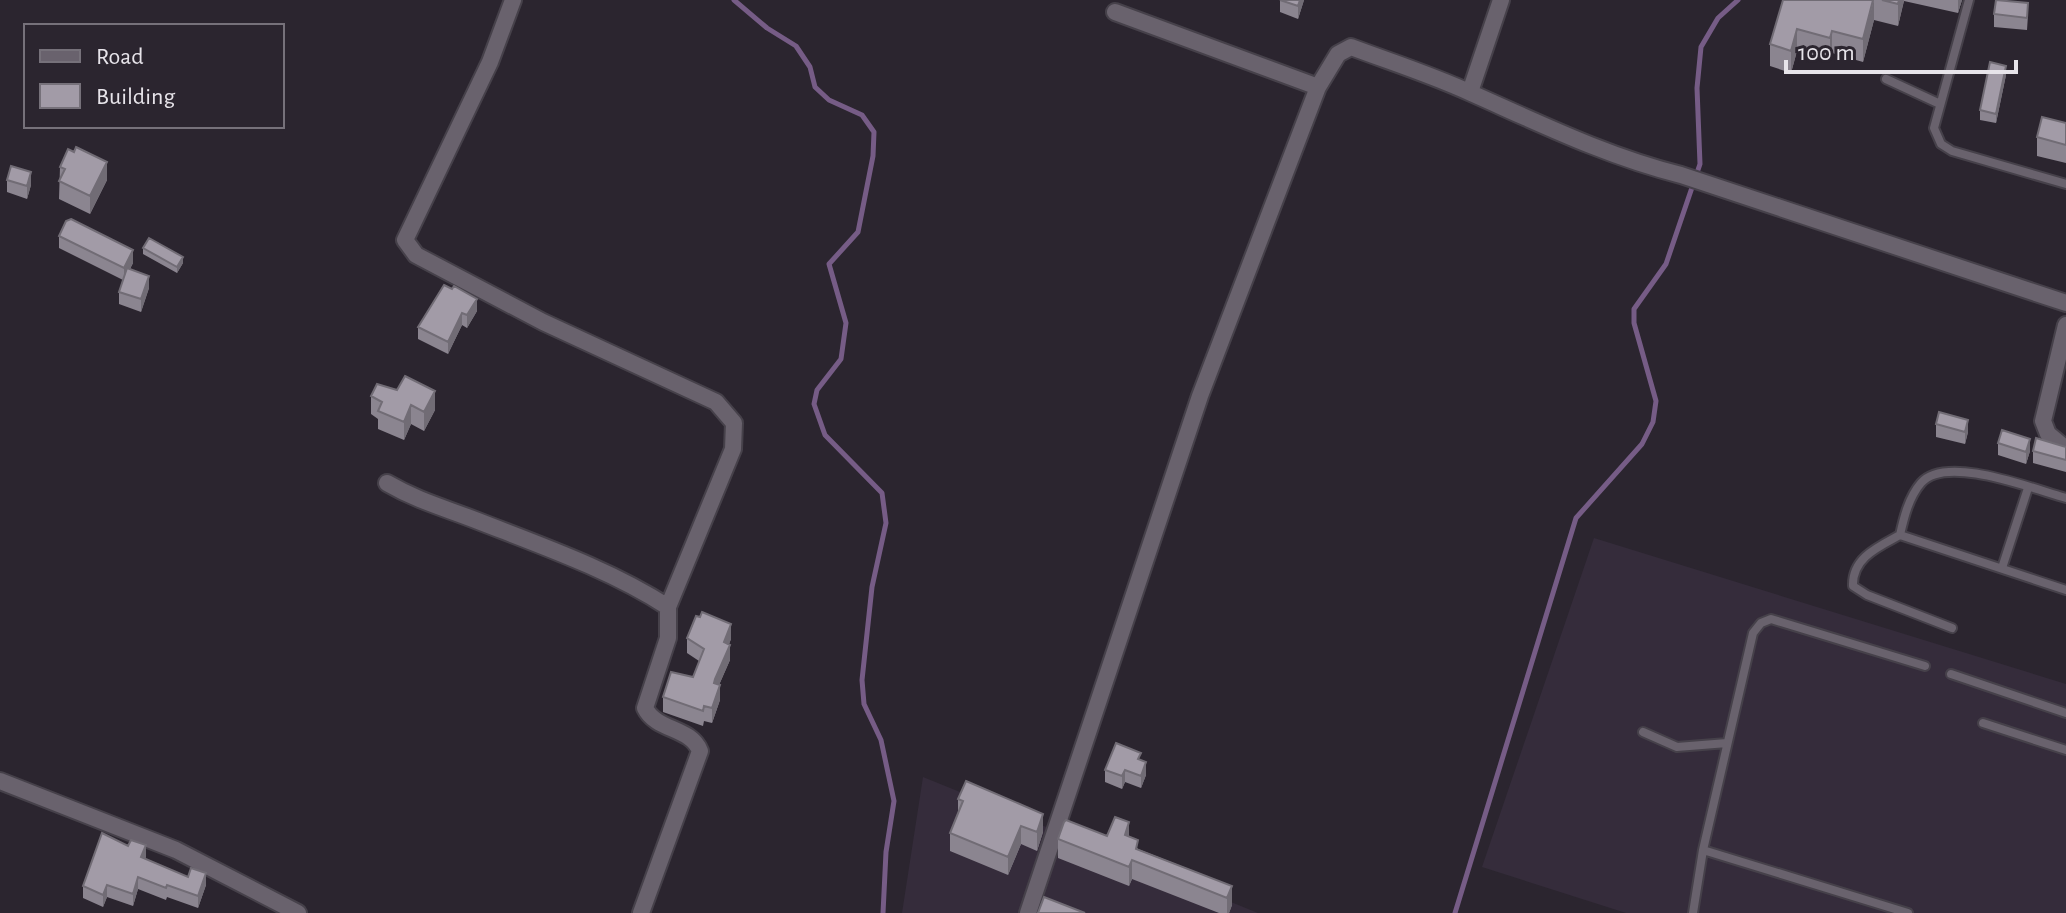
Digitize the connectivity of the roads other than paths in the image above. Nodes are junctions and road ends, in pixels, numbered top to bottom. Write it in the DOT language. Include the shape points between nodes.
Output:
graph roads {
  1 [pos="513,0"];
  2 [pos="1501,0"];
  3 [pos="1969,0"];
  4 [pos="1115,12"];
  5 [pos="1886,79"];
  6 [pos="1318,87"];
  7 [pos="1470,92"];
  8 [pos="1940,104"];
  9 [pos="2066,184"];
  10 [pos="2066,303"];
  11 [pos="2066,325"];
  12 [pos="2066,449"];
  13 [pos="387,483"];
  14 [pos="2028,488"];
  15 [pos="2066,498"];
  16 [pos="1900,535"];
  17 [pos="2002,568"];
  18 [pos="2066,590"];
  19 [pos="668,607"];
  20 [pos="1952,628"];
  21 [pos="1925,666"];
  22 [pos="1951,674"];
  23 [pos="2066,713"];
  24 [pos="1983,723"];
  25 [pos="1643,732"];
  26 [pos="1727,743"];
  27 [pos="2066,750"];
  28 [pos="0,781"];
  29 [pos="1703,850"];
  30 [pos="298,913"];
  31 [pos="641,913"];
  32 [pos="1028,913"];
  33 [pos="1693,913"];
  34 [pos="1908,913"];
  1 -- 19 [label="street" via="490,62 405,240 416,255 543,322 716,402 734,423 733,449"];
  2 -- 7 [label="street"];
  3 -- 8 [label="lane"];
  4 -- 6 [label="street"];
  5 -- 8 [label="lane"];
  6 -- 7 [label="street" via="1338,54 1351,47"];
  6 -- 32 [label="street" via="1200,396"];
  7 -- 10 [label="street" via="1630,162"];
  8 -- 9 [label="lane" via="1934,128 1941,144 1952,151"];
  11 -- 12 [label="street" via="2043,421 2048,434"];
  13 -- 19 [label="street" via="420,502 639,588"];
  14 -- 15 [label="lane"];
  14 -- 16 [label="lane" via="1942,470 1923,481 1912,498"];
  14 -- 17 [label="lane"];
  16 -- 17 [label="lane"];
  16 -- 20 [label="lane" via="1861,559 1853,586"];
  17 -- 18 [label="lane"];
  19 -- 31 [label="street" via="668,638 645,708 651,718 695,739 700,751"];
  21 -- 26 [label="lane" via="1771,619 1753,633"];
  22 -- 23 [label="lane"];
  24 -- 27 [label="lane"];
  25 -- 26 [label="lane" via="1677,747"];
  26 -- 29 [label="lane"];
  28 -- 30 [label="street" via="176,850"];
  29 -- 33 [label="lane"];
  29 -- 34 [label="lane"];
}
